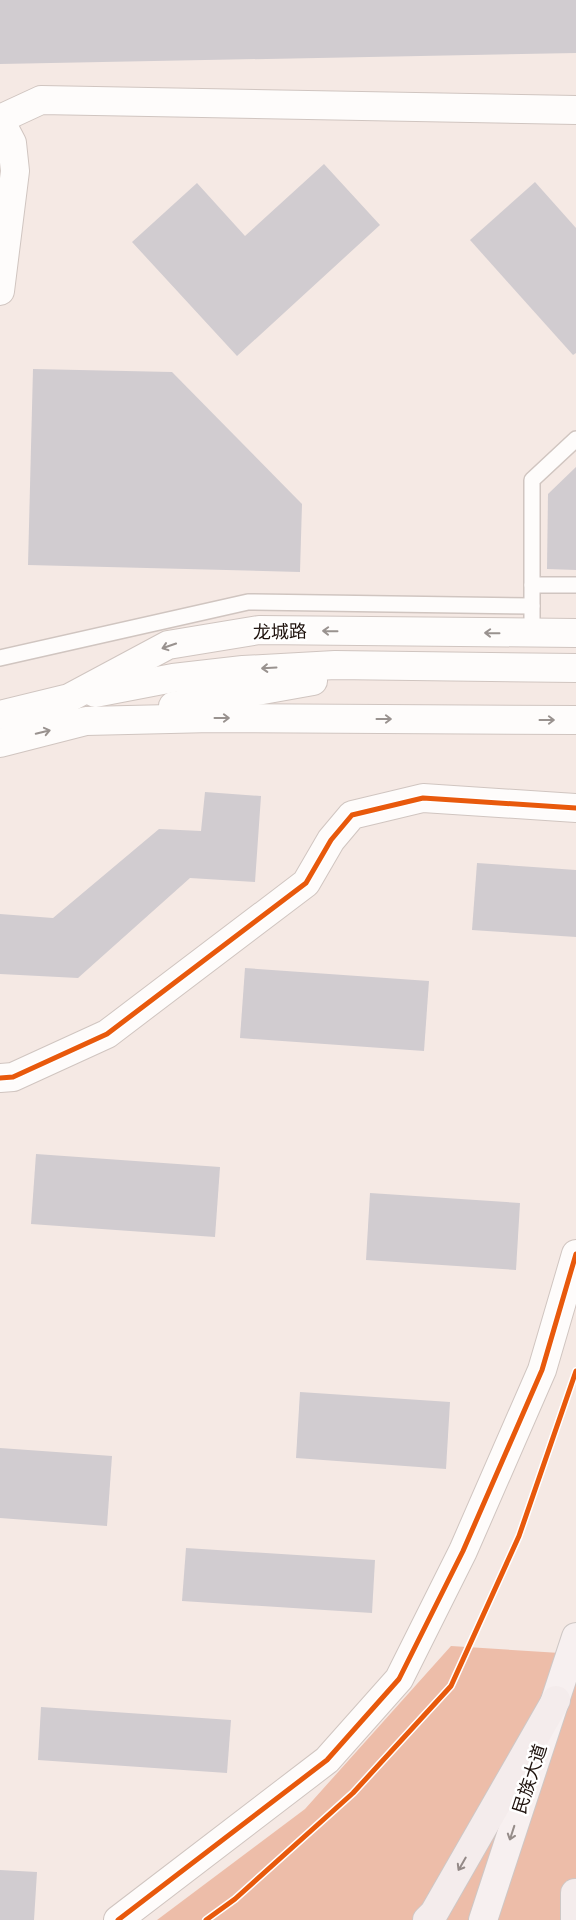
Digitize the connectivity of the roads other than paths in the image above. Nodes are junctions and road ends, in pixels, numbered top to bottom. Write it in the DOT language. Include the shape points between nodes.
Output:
graph roads {
  1 [pos="576,110"];
  2 [pos="0,119"];
  3 [pos="0,291"];
  4 [pos="576,439"];
  5 [pos="532,585"];
  6 [pos="576,585"];
  7 [pos="532,606"];
  8 [pos="532,633"];
  9 [pos="576,633"];
  10 [pos="0,658"];
  11 [pos="576,668"];
  12 [pos="335,671"];
  13 [pos="576,680"];
  14 [pos="69,698"];
  15 [pos="0,715"];
  16 [pos="576,720"];
  17 [pos="86,721"];
  18 [pos="0,743"];
  19 [pos="576,808"];
  20 [pos="0,1078"];
  21 [pos="576,1254"];
  22 [pos="576,1637"];
  23 [pos="556,1700"];
  24 [pos="575,1891"];
  25 [pos="118,1920"];
  26 [pos="427,1920"];
  27 [pos="483,1920"];
  28 [pos="565,1920"];
  29 [pos="575,1920"];
  1 -- 2 [label="street" via="41,100"];
  2 -- 3 [label="street" via="12,143 15,171"];
  4 -- 5 [label="lane" via="532,480"];
  5 -- 6 [label="lane"];
  5 -- 7 [label="lane"];
  7 -- 8 [label="lane"];
  7 -- 10 [label="lane" via="248,602"];
  8 -- 9 [label="street, 龙城路"];
  8 -- 14 [label="street, 龙城路, one-way" via="259,630 168,644"];
  11 -- 12 [label="street"];
  12 -- 13 [label="street"];
  12 -- 14 [label="street, one-way" via="243,670 173,678"];
  12 -- 17 [label="street"];
  14 -- 15 [label="street, 龙城路"];
  17 -- 16 [label="street, one-way" via="212,718"];
  18 -- 17 [label="street, one-way"];
  19 -- 20 [label="street" via="423,798 352,815 331,840 306,883 107,1034 13,1077"];
  21 -- 25 [label="street" via="542,1370 463,1552 399,1679 327,1760"];
  22 -- 23 [label="main road, 民族大道"];
  23 -- 26 [label="highway, one-way"];
  23 -- 27 [label="main road, 民族大道, one-way"];
  24 -- 28 [label="main road"];
  24 -- 29 [label="highway"];
}
